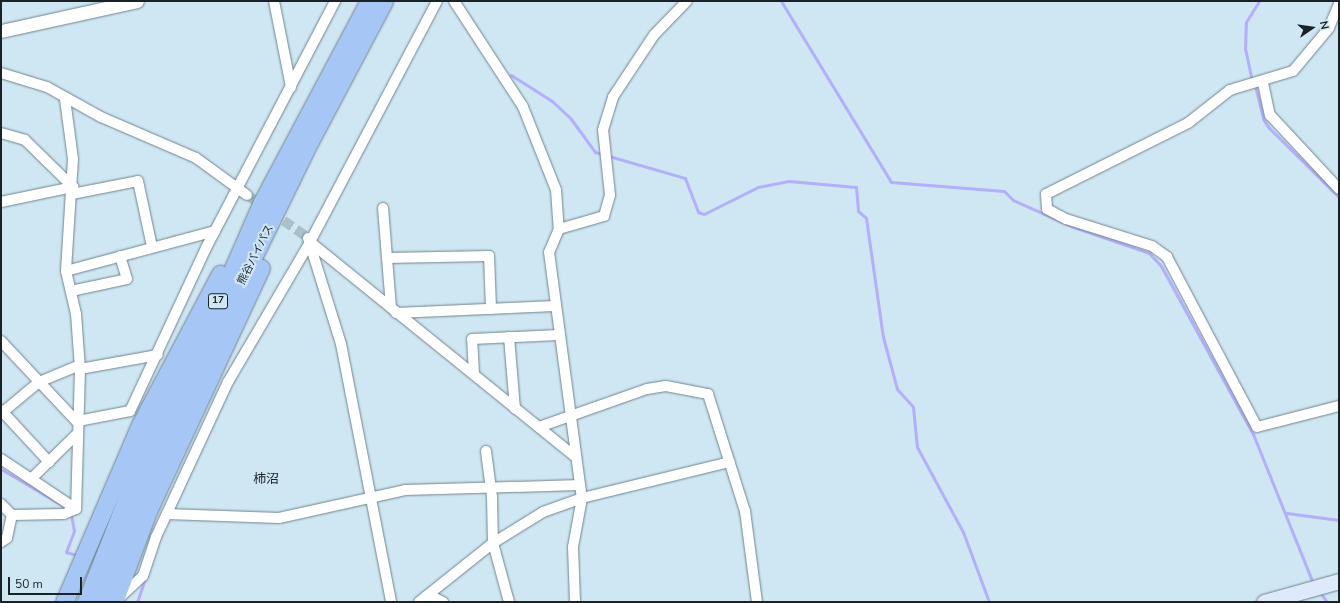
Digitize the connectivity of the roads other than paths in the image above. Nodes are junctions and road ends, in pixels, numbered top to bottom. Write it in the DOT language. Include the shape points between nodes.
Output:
graph roads {
  1 [pos="137,1"];
  2 [pos="274,1"];
  3 [pos="335,1"];
  4 [pos="438,1"];
  5 [pos="454,1"];
  6 [pos="687,1"];
  7 [pos="1339,4"];
  8 [pos="374,5"];
  9 [pos="1,30"];
  10 [pos="1,74"];
  11 [pos="1262,83"];
  12 [pos="291,87"];
  13 [pos="65,99"];
  14 [pos="1,133"];
  15 [pos="310,141"];
  16 [pos="1339,189"];
  17 [pos="73,190"];
  18 [pos="242,192"];
  19 [pos="1,202"];
  20 [pos="262,202"];
  21 [pos="383,208"];
  22 [pos="559,229"];
  23 [pos="215,232"];
  24 [pos="309,239"];
  25 [pos="152,247"];
  26 [pos="120,256"];
  27 [pos="387,258"];
  28 [pos="66,271"];
  29 [pos="71,291"];
  30 [pos="555,306"];
  31 [pos="491,309"];
  32 [pos="393,311"];
  33 [pos="559,335"];
  34 [pos="509,337"];
  35 [pos="1,341"];
  36 [pos="158,355"];
  37 [pos="80,367"];
  38 [pos="474,374"];
  39 [pos="39,382"];
  40 [pos="1339,406"];
  41 [pos="515,409"];
  42 [pos="2,411"];
  43 [pos="569,414"];
  44 [pos="78,425"];
  45 [pos="539,427"];
  46 [pos="486,451"];
  47 [pos="574,456"];
  48 [pos="1,460"];
  49 [pos="49,462"];
  50 [pos="730,462"];
  51 [pos="31,480"];
  52 [pos="580,485"];
  53 [pos="491,487"];
  54 [pos="369,497"];
  55 [pos="582,498"];
  56 [pos="1,504"];
  57 [pos="76,510"];
  58 [pos="167,514"];
  59 [pos="12,516"];
  60 [pos="1,542"];
  61 [pos="493,542"];
  62 [pos="1339,581"];
  63 [pos="429,595"];
  64 [pos="1295,598"];
  65 [pos="64,602"];
  66 [pos="86,602"];
  67 [pos="99,602"];
  68 [pos="115,602"];
  69 [pos="391,602"];
  70 [pos="419,602"];
  71 [pos="443,602"];
  72 [pos="509,602"];
  73 [pos="575,602"];
  74 [pos="757,602"];
  75 [pos="1264,602"];
  1 -- 9 [label="street"];
  2 -- 12 [label="street"];
  3 -- 12 [label="street"];
  4 -- 24 [label="street"];
  5 -- 22 [label="street" via="523,107 556,190"];
  6 -- 22 [label="street" via="654,35 625,74 607,114 605,147 610,195 604,216"];
  7 -- 11 [label="street" via="1329,28 1293,71"];
  8 -- 15 [label="highway, 熊谷バイパス / 17"];
  8 -- 20 [label="highway, 熊谷バイパス / 17"];
  10 -- 13 [label="street" via="47,87"];
  11 -- 16 [label="street" via="1270,115"];
  11 -- 40 [label="street" via="1230,90 1188,122 1046,194 1047,209 1066,219 1152,246 1167,257 1257,427"];
  12 -- 18 [label="street"];
  13 -- 17 [label="street"];
  13 -- 18 [label="street" via="196,158"];
  14 -- 17 [label="street" via="25,140"];
  15 -- 67 [label="highway, 熊谷バイパス / 17" via="164,440"];
  15 -- 68 [label="highway, 17" via="277,231 148,511"];
  17 -- 19 [label="street"];
  17 -- 25 [label="street" via="138,181"];
  17 -- 28 [label="street"];
  18 -- 23 [label="street"];
  20 -- 65 [label="highway, 17" via="203,302 140,425"];
  20 -- 66 [label="highway, 熊谷バイパス / 17" via="147,446"];
  21 -- 27 [label="street"];
  22 -- 30 [label="street" via="549,252"];
  23 -- 25 [label="street"];
  23 -- 36 [label="street"];
  24 -- 32 [label="street"];
  24 -- 54 [label="street" via="341,344"];
  24 -- 58 [label="street" via="228,382"];
  25 -- 26 [label="street"];
  26 -- 28 [label="street"];
  26 -- 29 [label="street" via="127,278"];
  27 -- 31 [label="street" via="489,256"];
  27 -- 32 [label="street"];
  28 -- 29 [label="street"];
  29 -- 37 [label="street" via="76,314"];
  30 -- 31 [label="street"];
  30 -- 33 [label="street"];
  31 -- 32 [label="street"];
  32 -- 38 [label="street"];
  33 -- 34 [label="street"];
  33 -- 43 [label="street"];
  34 -- 38 [label="street" via="472,339"];
  34 -- 41 [label="street"];
  35 -- 39 [label="street"];
  36 -- 37 [label="street"];
  36 -- 44 [label="street" via="130,411"];
  37 -- 39 [label="street"];
  37 -- 44 [label="street"];
  38 -- 41 [label="street"];
  39 -- 42 [label="street"];
  39 -- 44 [label="street"];
  41 -- 45 [label="street"];
  42 -- 49 [label="street"];
  43 -- 45 [label="street"];
  43 -- 47 [label="street"];
  43 -- 50 [label="street" via="666,386 708,394"];
  44 -- 49 [label="street"];
  44 -- 57 [label="street"];
  45 -- 47 [label="street"];
  46 -- 53 [label="street"];
  47 -- 52 [label="street"];
  48 -- 51 [label="street"];
  49 -- 51 [label="street"];
  50 -- 55 [label="street"];
  50 -- 74 [label="street" via="745,511"];
  51 -- 57 [label="street"];
  52 -- 53 [label="street"];
  52 -- 55 [label="street"];
  53 -- 54 [label="street" via="406,490"];
  53 -- 61 [label="street"];
  54 -- 58 [label="street" via="279,518"];
  54 -- 69 [label="street"];
  55 -- 61 [label="street" via="543,512"];
  55 -- 73 [label="street" via="573,547"];
  56 -- 59 [label="street"];
  57 -- 59 [label="street" via="64,514"];
  58 -- 68 [label="street" via="143,576"];
  59 -- 60 [label="street" via="7,538"];
  61 -- 63 [label="street"];
  61 -- 72 [label="street"];
  62 -- 64 [label="main road" via="1316,587"];
  63 -- 70 [label="street"];
  63 -- 71 [label="street"];
  64 -- 75 [label="main road"];
}
